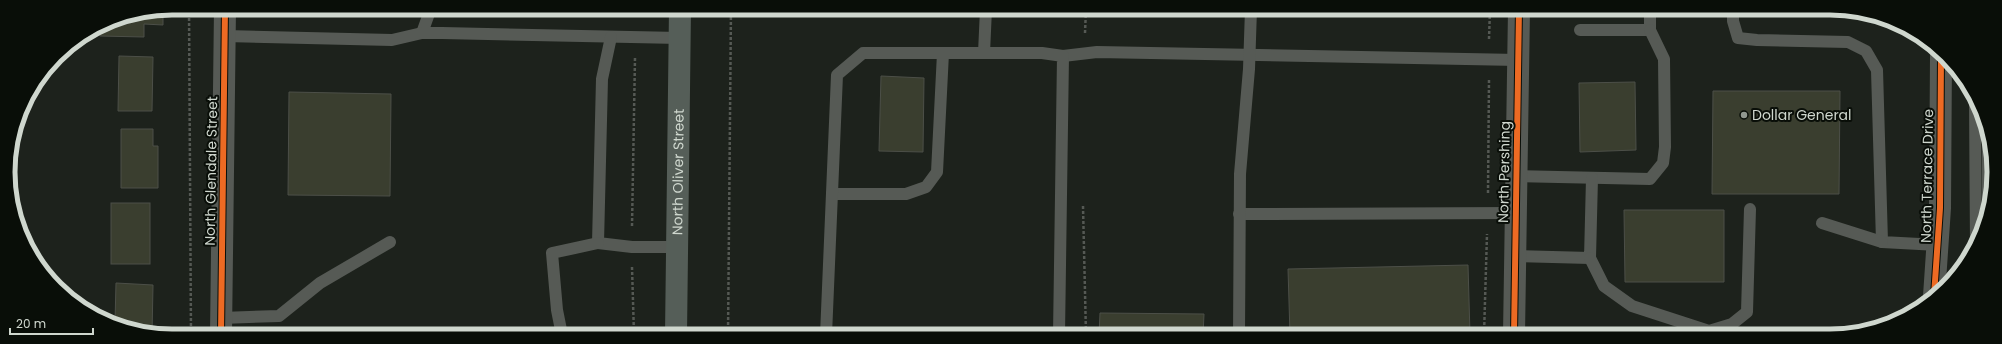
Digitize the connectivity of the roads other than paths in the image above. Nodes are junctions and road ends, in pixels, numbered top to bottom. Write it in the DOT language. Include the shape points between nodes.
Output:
graph roads {
  1 [pos="225,15"];
  2 [pos="428,15"];
  3 [pos="680,15"];
  4 [pos="986,15"];
  5 [pos="1250,15"];
  6 [pos="1519,15"];
  7 [pos="1650,15"];
  8 [pos="1733,15"];
  9 [pos="1580,30"];
  10 [pos="1650,30"];
  11 [pos="422,33"];
  12 [pos="225,36"];
  13 [pos="611,37"];
  14 [pos="680,38"];
  15 [pos="943,53"];
  16 [pos="984,53"];
  17 [pos="1249,55"];
  18 [pos="1063,56"];
  19 [pos="1518,60"];
  20 [pos="1941,61"];
  21 [pos="1975,112"];
  22 [pos="1516,176"];
  23 [pos="1592,178"];
  24 [pos="832,194"];
  25 [pos="1750,209"];
  26 [pos="1516,213"];
  27 [pos="1239,214"];
  28 [pos="1822,224"];
  29 [pos="1976,230"];
  30 [pos="390,242"];
  31 [pos="1882,242"];
  32 [pos="598,243"];
  33 [pos="1938,245"];
  34 [pos="677,247"];
  35 [pos="1515,256"];
  36 [pos="1590,258"];
  37 [pos="1935,289"];
  38 [pos="221,326"];
  39 [pos="561,329"];
  40 [pos="676,329"];
  41 [pos="826,329"];
  42 [pos="1059,329"];
  43 [pos="1239,329"];
  44 [pos="1514,329"];
  45 [pos="1706,329"];
  46 [pos="1713,329"];
  1 -- 12 [label="street, North Glendale Street"];
  2 -- 11 [label="lane"];
  3 -- 14 [label="main road, North Oliver Street"];
  4 -- 16 [label="lane"];
  5 -- 17 [label="lane"];
  6 -- 19 [label="street, North Pershing"];
  7 -- 10 [label="lane"];
  8 -- 31 [label="lane" via="1738,38 1848,42 1866,51 1877,70"];
  9 -- 10 [label="lane"];
  10 -- 23 [label="lane" via="1664,59 1663,163 1650,179"];
  11 -- 12 [label="lane" via="392,40"];
  11 -- 13 [label="lane"];
  12 -- 38 [label="street, North Glendale Street"];
  13 -- 14 [label="lane"];
  13 -- 32 [label="lane" via="602,79"];
  14 -- 34 [label="main road, North Oliver Street"];
  15 -- 16 [label="lane"];
  15 -- 24 [label="lane" via="937,172 930,182 926,187 906,194"];
  15 -- 24 [label="lane" via="863,53 837,75"];
  16 -- 18 [label="lane" via="1042,53"];
  17 -- 18 [label="lane" via="1098,52"];
  17 -- 19 [label="lane"];
  17 -- 27 [label="lane"];
  18 -- 42 [label="lane"];
  19 -- 22 [label="street, North Pershing"];
  20 -- 33 [label="street, North Terrace Drive"];
  21 -- 29 [label="lane"];
  22 -- 23 [label="lane"];
  22 -- 26 [label="street, North Pershing"];
  23 -- 36 [label="lane"];
  24 -- 41 [label="lane"];
  25 -- 46 [label="lane" via="1747,312 1732,324"];
  26 -- 27 [label="lane"];
  26 -- 35 [label="street, North Pershing"];
  27 -- 43 [label="lane"];
  28 -- 31 [label="lane"];
  30 -- 38 [label="lane" via="320,283 279,316"];
  31 -- 33 [label="lane"];
  32 -- 34 [label="lane" via="632,247"];
  32 -- 39 [label="lane" via="552,253"];
  33 -- 37 [label="street, North Terrace Drive"];
  34 -- 40 [label="main road, North Oliver Street"];
  35 -- 36 [label="lane"];
  35 -- 44 [label="street, North Pershing"];
  36 -- 45 [label="lane" via="1604,286 1632,306"];
}
